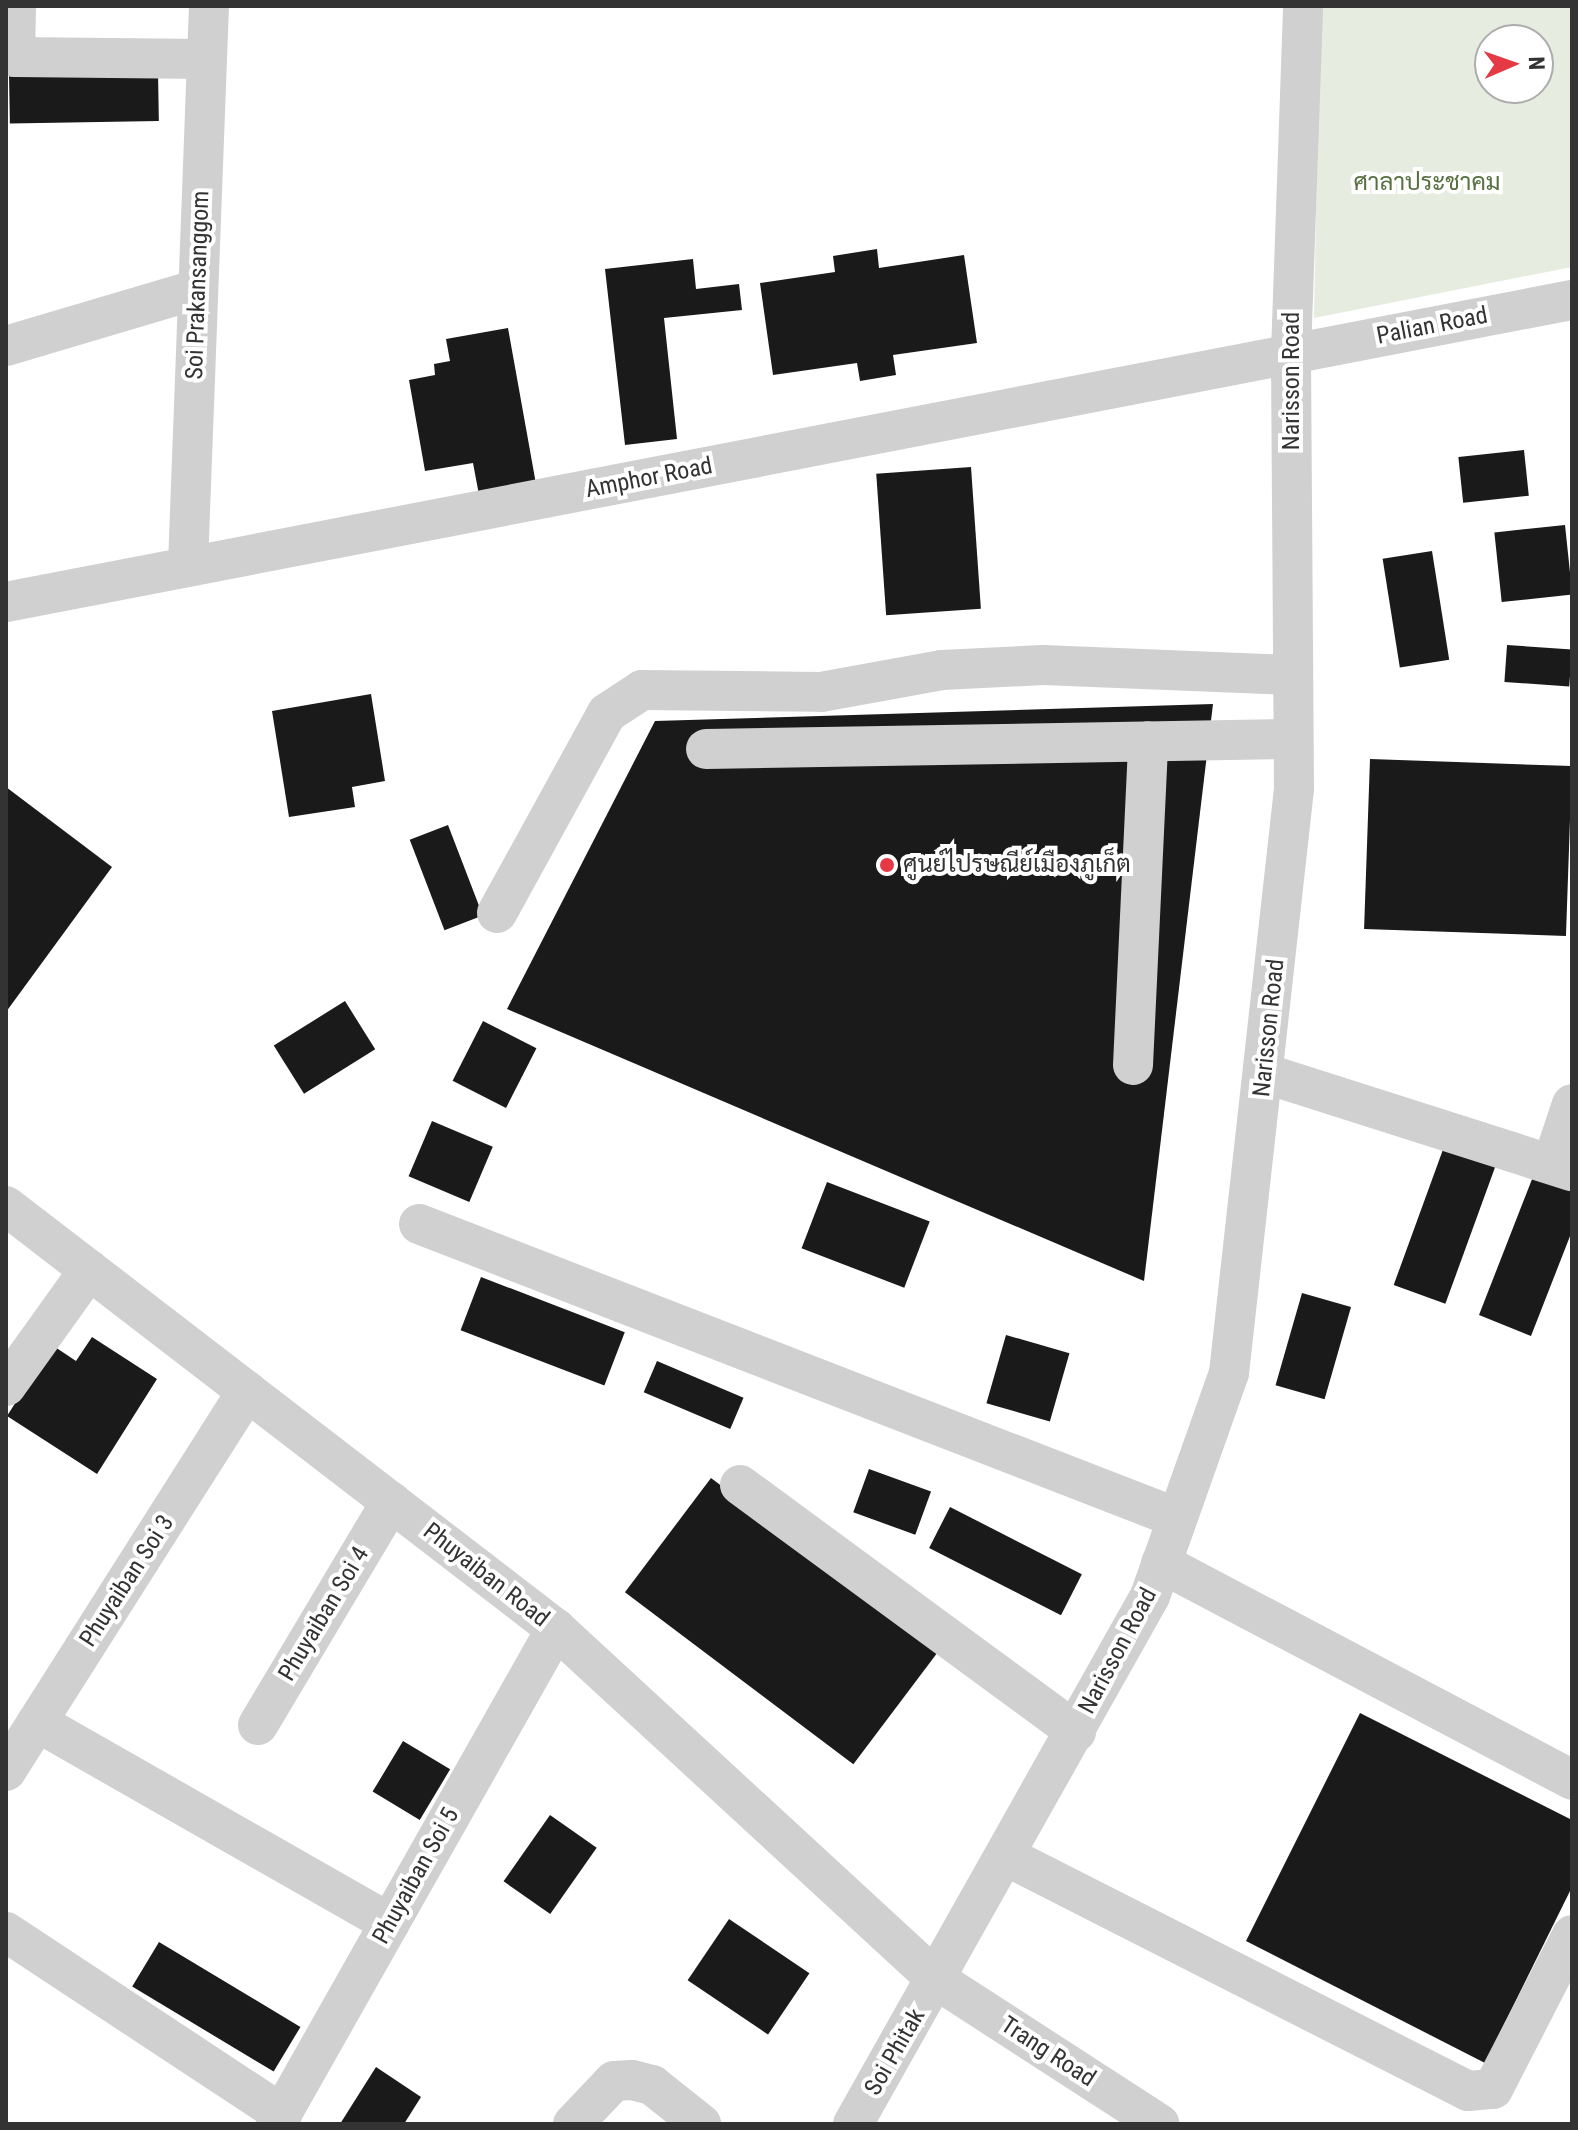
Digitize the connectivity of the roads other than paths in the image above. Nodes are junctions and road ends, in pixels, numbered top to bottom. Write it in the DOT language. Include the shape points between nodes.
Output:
graph roads {
  1 [pos="16,6"];
  2 [pos="209,6"];
  3 [pos="1303,6"];
  4 [pos="207,59"];
  5 [pos="198,289"];
  6 [pos="1572,300"];
  7 [pos="6,346"];
  8 [pos="1291,353"];
  9 [pos="188,565"];
  10 [pos="6,602"];
  11 [pos="1293,675"];
  12 [pos="1293,739"];
  13 [pos="1148,741"];
  14 [pos="706,749"];
  15 [pos="497,913"];
  16 [pos="1133,1065"];
  17 [pos="1264,1073"];
  18 [pos="1572,1104"];
  19 [pos="1562,1168"];
  20 [pos="6,1206"];
  21 [pos="419,1224"];
  22 [pos="89,1270"];
  23 [pos="6,1386"];
  24 [pos="247,1391"];
  25 [pos="740,1485"];
  26 [pos="391,1502"];
  27 [pos="1177,1518"];
  28 [pos="1161,1563"];
  29 [pos="556,1629"];
  30 [pos="37,1722"];
  31 [pos="258,1725"];
  32 [pos="1076,1732"];
  33 [pos="6,1771"];
  34 [pos="1572,1780"];
  35 [pos="1008,1857"];
  36 [pos="390,1923"];
  37 [pos="6,1932"];
  38 [pos="1572,1935"];
  39 [pos="937,1980"];
  40 [pos="279,2119"];
  41 [pos="573,2124"];
  42 [pos="701,2124"];
  43 [pos="853,2124"];
  44 [pos="1160,2124"];
  1 -- 4 [label="street" via="15,57"];
  2 -- 4 [label="street, Soi Prakansanggom"];
  3 -- 8 [label="street, Narisson Road"];
  4 -- 5 [label="street, Soi Prakansanggom"];
  5 -- 7 [label="street"];
  5 -- 9 [label="street, Soi Prakansanggom"];
  6 -- 8 [label="street, Palian Road"];
  8 -- 9 [label="street, Amphor Road"];
  8 -- 11 [label="street, Narisson Road"];
  9 -- 10 [label="street, Amphor Road"];
  11 -- 12 [label="street, Narisson Road"];
  11 -- 15 [label="street" via="1043,665 942,670 821,692 642,690 607,713"];
  12 -- 13 [label="street"];
  12 -- 17 [label="street, Narisson Road"];
  13 -- 14 [label="street"];
  13 -- 16 [label="street"];
  17 -- 19 [label="street"];
  17 -- 27 [label="street, Narisson Road" via="1229,1373"];
  18 -- 19 [label="street"];
  20 -- 22 [label="street, Phuyaiban Road"];
  21 -- 27 [label="street"];
  22 -- 23 [label="street"];
  22 -- 24 [label="street, Phuyaiban Road"];
  24 -- 26 [label="street, Phuyaiban Road"];
  24 -- 30 [label="street, Phuyaiban Soi 3"];
  25 -- 32 [label="street"];
  26 -- 29 [label="street, Phuyaiban Road"];
  26 -- 31 [label="street, Phuyaiban Soi 4"];
  27 -- 28 [label="street, Narisson Road"];
  28 -- 32 [label="street, Narisson Road"];
  28 -- 34 [label="street"];
  29 -- 36 [label="street, Phuyaiban Soi 5"];
  29 -- 39 [label="street, Phuyaiban Road"];
  30 -- 33 [label="street, Phuyaiban Soi 3"];
  30 -- 36 [label="street"];
  32 -- 35 [label="street, Narisson Road"];
  35 -- 38 [label="street" via="1468,2091 1493,2089"];
  35 -- 39 [label="street, Narisson Road"];
  36 -- 40 [label="street, Phuyaiban Soi 5"];
  37 -- 40 [label="street"];
  39 -- 43 [label="street, Soi Phitak"];
  39 -- 44 [label="street, Trang Road"];
  41 -- 42 [label="street" via="614,2081 632,2080 652,2085"];
}
